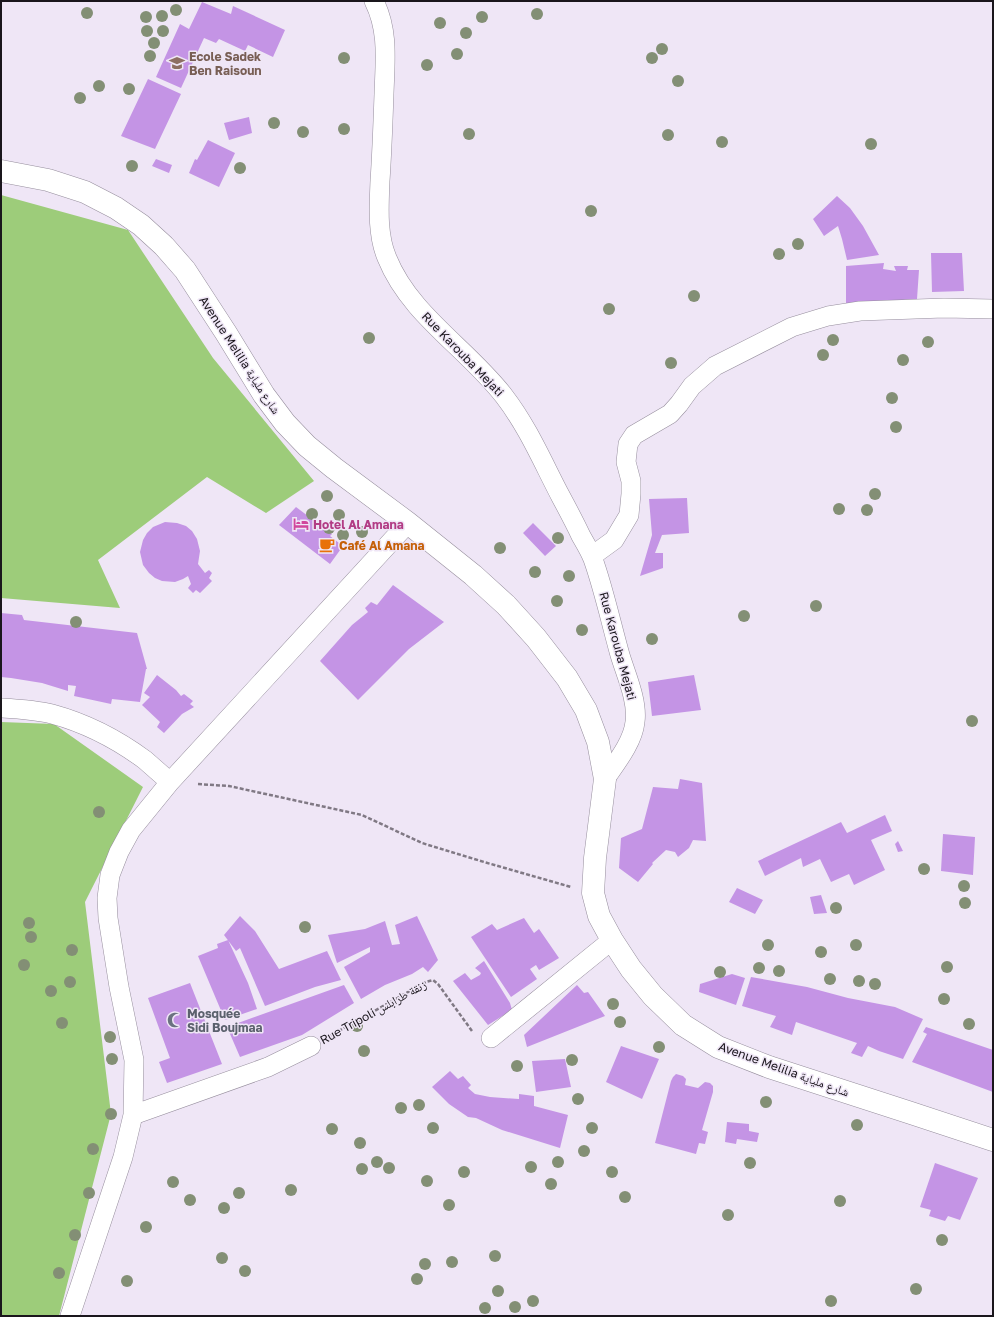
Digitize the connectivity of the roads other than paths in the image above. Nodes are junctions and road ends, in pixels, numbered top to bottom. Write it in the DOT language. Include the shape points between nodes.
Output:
graph roads {
  1 [pos="374,1"];
  2 [pos="1,171"];
  3 [pos="993,309"];
  4 [pos="408,523"];
  5 [pos="592,556"];
  6 [pos="1,708"];
  7 [pos="604,779"];
  8 [pos="172,780"];
  9 [pos="612,940"];
  10 [pos="491,1038"];
  11 [pos="311,1046"];
  12 [pos="134,1115"];
  13 [pos="993,1140"];
  14 [pos="70,1316"];
  1 -- 5 [label="street, Rue Karouba Mejati" via="380,14 386,43 379,207 386,256 408,295 482,370 521,420"];
  2 -- 4 [label="street, Avenue Melilia شارع ملياية" via="48,180 85,192 141,225 185,270 264,395 285,423 307,446 334,468"];
  3 -- 5 [label="street" via="860,311 828,316 792,327 715,366 692,386 670,414 634,435 628,444 626,462 631,481 629,515 614,540"];
  4 -- 7 [label="street, Avenue Melilia شارع ملياية" via="506,605 567,678 586,710 598,742"];
  4 -- 8 [label="street"];
  5 -- 7 [label="street, Rue Karouba Mejati" via="634,704 636,721 621,756"];
  6 -- 8 [label="street" via="52,714 100,732"];
  7 -- 9 [label="street, Avenue Melilia شارع ملياية" via="594,858 593,893 599,916"];
  8 -- 12 [label="street" via="131,830 110,875 107,898 119,987 134,1060"];
  9 -- 10 [label="street"];
  9 -- 13 [label="street, Avenue Melilia شارع ملياية" via="653,996 683,1025 718,1047 769,1067"];
  11 -- 12 [label="street, Rue Tripoli زنقة طرابلس" via="268,1067"];
  12 -- 14 [label="street" via="123,1157"];
}
